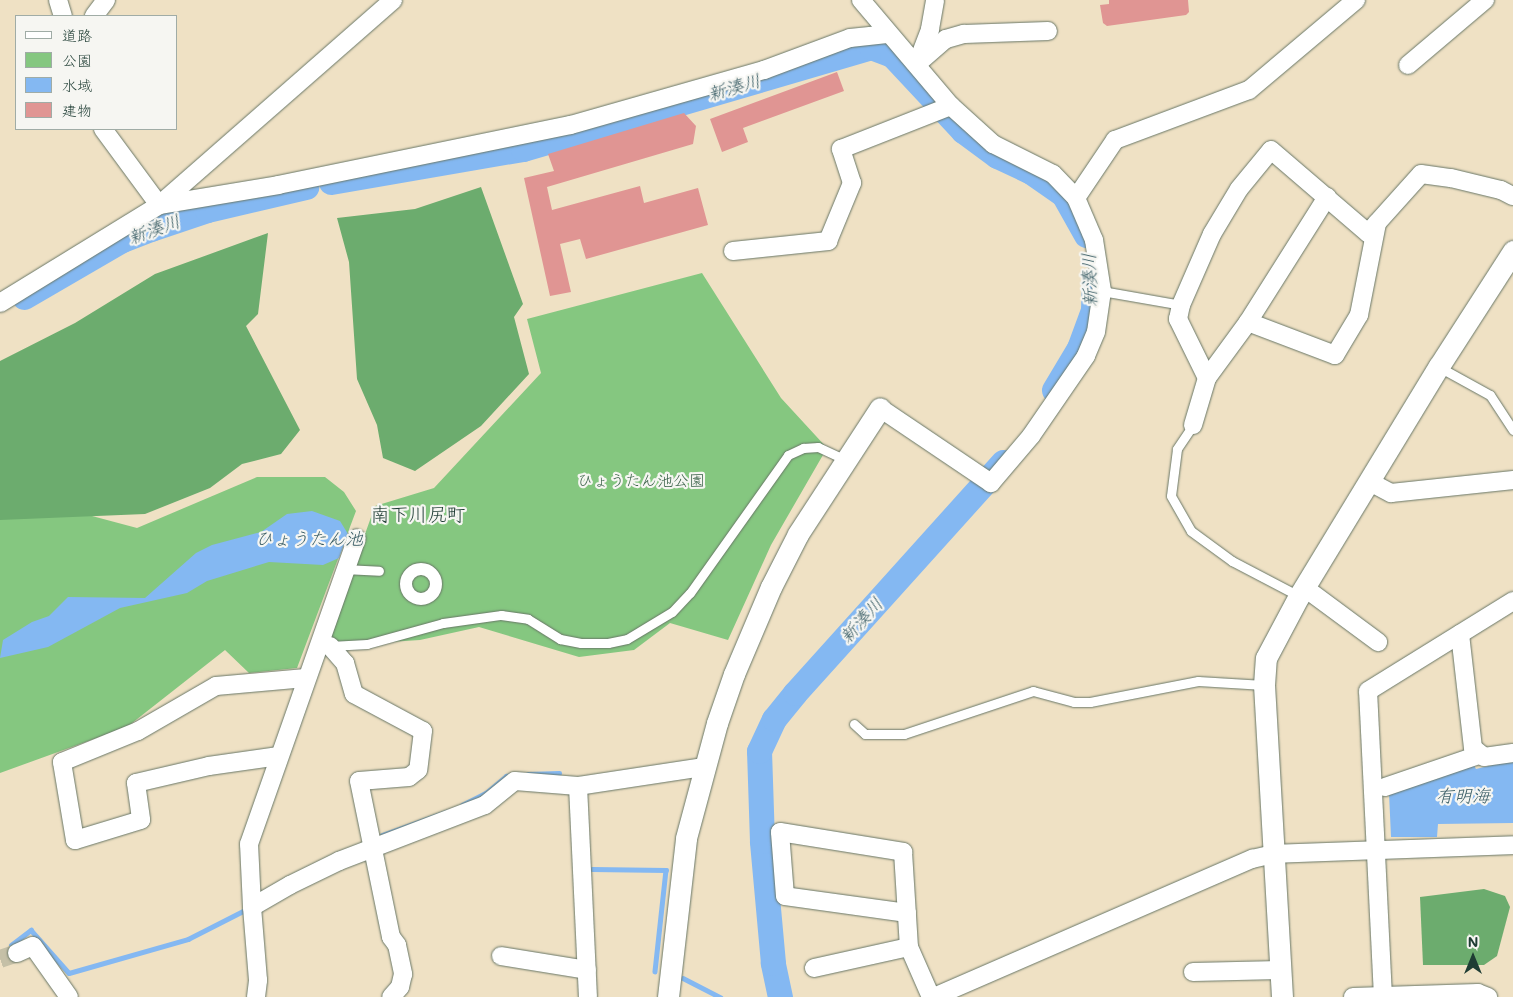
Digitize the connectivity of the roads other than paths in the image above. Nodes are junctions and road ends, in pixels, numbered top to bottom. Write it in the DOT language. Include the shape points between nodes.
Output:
graph roads {
  1 [pos="58,0"];
  2 [pos="106,0"];
  3 [pos="393,0"];
  4 [pos="861,0"];
  5 [pos="935,0"];
  6 [pos="1356,0"];
  7 [pos="1484,0"];
  8 [pos="62,15"];
  9 [pos="95,15"];
  10 [pos="1048,31"];
  11 [pos="887,34"];
  12 [pos="917,64"];
  13 [pos="1408,65"];
  14 [pos="946,109"];
  15 [pos="104,130"];
  16 [pos="1513,196"];
  17 [pos="1327,197"];
  18 [pos="1076,198"];
  19 [pos="159,205"];
  20 [pos="1377,223"];
  21 [pos="1513,251"];
  22 [pos="732,252"];
  23 [pos="1102,291"];
  24 [pos="0,303"];
  25 [pos="1182,304"];
  26 [pos="1248,322"];
  27 [pos="1439,366"];
  28 [pos="1207,378"];
  29 [pos="880,408"];
  30 [pos="1192,425"];
  31 [pos="1513,430"];
  32 [pos="844,459"];
  33 [pos="1513,480"];
  34 [pos="1370,482"];
  35 [pos="357,538"];
  36 [pos="344,569"];
  37 [pos="379,571"];
  38 [pos="1302,592"];
  39 [pos="1513,600"];
  40 [pos="1460,634"];
  41 [pos="1378,642"];
  42 [pos="324,646"];
  43 [pos="306,678"];
  44 [pos="1264,685"];
  45 [pos="854,724"];
  46 [pos="1513,753"];
  47 [pos="1479,755"];
  48 [pos="279,756"];
  49 [pos="704,767"];
  50 [pos="578,786"];
  51 [pos="1385,787"];
  52 [pos="1513,845"];
  53 [pos="373,848"];
  54 [pos="1377,851"];
  55 [pos="1273,854"];
  56 [pos="252,907"];
  57 [pos="906,913"];
  58 [pos="909,947"];
  59 [pos="17,953"];
  60 [pos="501,956"];
  61 [pos="814,968"];
  62 [pos="587,970"];
  63 [pos="1280,970"];
  64 [pos="1193,972"];
  65 [pos="962,991"];
  66 [pos="1383,996"];
  67 [pos="68,997"];
  68 [pos="256,997"];
  69 [pos="391,997"];
  70 [pos="588,997"];
  71 [pos="668,997"];
  72 [pos="932,997"];
  73 [pos="1282,997"];
  74 [pos="1353,997"];
  75 [pos="1488,997"];
  1 -- 8 [label="street"];
  2 -- 9 [label="street"];
  3 -- 19 [label="street"];
  4 -- 11 [label="street"];
  5 -- 12 [label="street" via="930,29"];
  6 -- 18 [label="street" via="1249,90 1114,140"];
  7 -- 13 [label="street"];
  10 -- 12 [label="street" via="964,34 946,38"];
  11 -- 12 [label="street"];
  11 -- 19 [label="street" via="850,38 764,70 571,125 278,185"];
  12 -- 14 [label="street"];
  14 -- 18 [label="street" via="994,144 1053,174"];
  14 -- 22 [label="street" via="841,149 852,183 828,241"];
  15 -- 19 [label="street"];
  16 -- 20 [label="street" via="1484,186 1421,174"];
  17 -- 20 [label="street" via="1368,233"];
  17 -- 25 [label="street" via="1271,150 1239,189 1212,234"];
  17 -- 26 [label="street"];
  18 -- 23 [label="street" via="1094,240"];
  19 -- 24 [label="street"];
  20 -- 26 [label="street" via="1360,315 1335,355"];
  21 -- 27 [label="street"];
  23 -- 25 [label="lane"];
  23 -- 29 [label="street" via="1096,332 1086,356 1026,443 987,479"];
  25 -- 28 [label="street" via="1178,319"];
  26 -- 28 [label="street"];
  27 -- 31 [label="lane" via="1490,396"];
  27 -- 34 [label="street"];
  28 -- 30 [label="street"];
  29 -- 32 [label="street"];
  30 -- 38 [label="lane" via="1177,449 1171,496 1191,531 1232,561"];
  32 -- 42 [label="lane" via="818,447 803,448 788,455 690,593 672,612 627,639 581,643 560,639 528,620 501,615 443,623 367,644"];
  32 -- 49 [label="street" via="798,534 749,635"];
  33 -- 34 [label="street" via="1392,494"];
  34 -- 38 [label="street"];
  35 -- 36 [label="street"];
  36 -- 37 [label="lane"];
  36 -- 42 [label="street"];
  38 -- 41 [label="street"];
  38 -- 44 [label="street" via="1266,658"];
  39 -- 40 [label="street"];
  40 -- 47 [label="street" via="1473,748"];
  40 -- 54 [label="street" via="1368,692"];
  42 -- 43 [label="street"];
  42 -- 53 [label="street" via="345,663 354,694 423,731 418,770 409,776 359,781"];
  43 -- 48 [label="street"];
  43 -- 48 [label="street" via="216,686 138,731 62,762 75,840 141,820 136,783 210,766"];
  44 -- 45 [label="lane" via="1184,683 1090,702 1074,702 1033,692 904,734 865,734"];
  44 -- 55 [label="street"];
  46 -- 47 [label="street" via="1490,757"];
  47 -- 51 [label="street"];
  48 -- 56 [label="street" via="249,844"];
  49 -- 50 [label="street"];
  49 -- 71 [label="street" via="686,838"];
  50 -- 53 [label="street" via="515,780 485,805"];
  50 -- 62 [label="street"];
  52 -- 54 [label="street"];
  53 -- 56 [label="street" via="298,881"];
  53 -- 69 [label="street" via="391,937 397,945 403,974 400,987"];
  54 -- 55 [label="street"];
  54 -- 66 [label="street"];
  55 -- 63 [label="street"];
  55 -- 65 [label="street" via="1252,859"];
  56 -- 68 [label="street" via="258,980"];
  57 -- 57 [label="street" via="903,852 780,832 785,896"];
  57 -- 58 [label="street"];
  58 -- 61 [label="street"];
  58 -- 72 [label="street"];
  59 -- 67 [label="street" via="32,946"];
  60 -- 62 [label="street"];
  62 -- 70 [label="street"];
  63 -- 64 [label="street"];
  63 -- 73 [label="street"];
  65 -- 72 [label="street"];
  66 -- 74 [label="street"];
  66 -- 75 [label="street" via="1478,993"];
}
